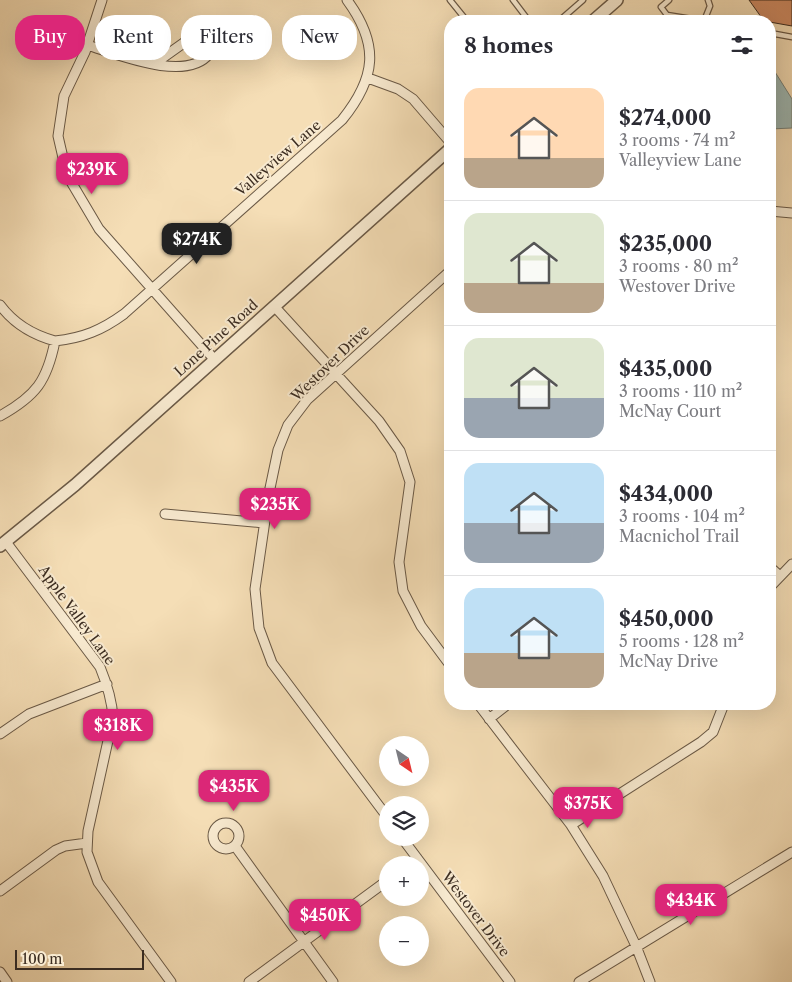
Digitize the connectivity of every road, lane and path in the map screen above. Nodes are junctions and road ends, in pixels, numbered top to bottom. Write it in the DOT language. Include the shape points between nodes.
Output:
graph roads {
  1 [pos="102,0"];
  2 [pos="346,0"];
  3 [pos="450,0"];
  4 [pos="513,0"];
  5 [pos="583,0"];
  6 [pos="617,0"];
  7 [pos="669,0"];
  8 [pos="708,0"];
  9 [pos="462,15"];
  10 [pos="524,15"];
  11 [pos="566,15"];
  12 [pos="600,15"];
  13 [pos="667,15"];
  14 [pos="706,15"];
  15 [pos="776,34"];
  16 [pos="792,37"];
  17 [pos="87,45"];
  18 [pos="154,64"];
  19 [pos="368,78"];
  20 [pos="444,135"];
  21 [pos="444,154"];
  22 [pos="776,212"];
  23 [pos="792,213"];
  24 [pos="444,276"];
  25 [pos="153,288"];
  26 [pos="0,305"];
  27 [pos="274,306"];
  28 [pos="55,341"];
  29 [pos="214,359"];
  30 [pos="336,374"];
  31 [pos="0,416"];
  32 [pos="165,514"];
  33 [pos="264,523"];
  34 [pos="3,544"];
  35 [pos="792,564"];
  36 [pos="776,572"];
  37 [pos="780,576"];
  38 [pos="776,580"];
  39 [pos="444,657"];
  40 [pos="107,684"];
  41 [pos="483,710"];
  42 [pos="500,710"];
  43 [pos="722,710"];
  44 [pos="489,718"];
  45 [pos="0,734"];
  46 [pos="379,806"];
  47 [pos="571,825"];
  48 [pos="87,843"];
  49 [pos="234,846"];
  50 [pos="792,852"];
  51 [pos="429,874"];
  52 [pos="379,887"];
  53 [pos="0,891"];
  54 [pos="305,941"];
  55 [pos="636,946"];
  56 [pos="0,972"];
  57 [pos="5,981"];
  58 [pos="171,982"];
  59 [pos="249,982"];
  60 [pos="333,982"];
  61 [pos="510,982"];
  62 [pos="579,982"];
  63 [pos="650,982"];
  1 -- 17 [label="street"];
  2 -- 19 [label="street" via="363,28 368,47"];
  3 -- 9 [label="lane"];
  4 -- 10 [label="lane"];
  5 -- 11 [label="lane"];
  6 -- 12 [label="street"];
  7 -- 13 [label="lane" via="661,7"];
  8 -- 14 [label="lane" via="710,6"];
  15 -- 16 [label="lane"];
  17 -- 18 [label="street"];
  17 -- 25 [label="street" via="62,106 58,136 67,175 99,229"];
  18 -- 18 [label="street" via="164,68 198,62 209,54 208,42 203,37 192,37"];
  19 -- 20 [label="street" via="398,89 413,100"];
  19 -- 25 [label="street, Valleyview Lane" via="342,120"];
  21 -- 27 [label="street, Lone Pine Road"];
  22 -- 23 [label="street"];
  24 -- 30 [label="street, Westover Drive"];
  25 -- 28 [label="street, Valleyview Lane" via="104,328 83,337"];
  25 -- 29 [label="street"];
  26 -- 28 [label="street" via="32,333"];
  27 -- 29 [label="street, Lone Pine Road"];
  27 -- 30 [label="street"];
  28 -- 31 [label="street" via="51,360 38,388"];
  29 -- 34 [label="street, Lone Pine Road" via="75,485"];
  30 -- 33 [label="street, Westover Drive" via="288,424 278,450"];
  30 -- 39 [label="street" via="379,421 400,451 410,482 399,562 403,591 421,626"];
  32 -- 33 [label="street"];
  33 -- 46 [label="street, Westover Drive" via="255,589 259,628 272,663"];
  34 -- 40 [label="street, Apple Valley Lane" via="100,667"];
  35 -- 37 [label="street"];
  36 -- 37 [label="street"];
  37 -- 38 [label="street"];
  40 -- 45 [label="street" via="29,714"];
  40 -- 48 [label="street, Apple Valley Lane" via="113,718"];
  41 -- 44 [label="street"];
  42 -- 44 [label="street"];
  43 -- 47 [label="street" via="713,732 701,742"];
  44 -- 47 [label="street"];
  47 -- 55 [label="street" via="603,876"];
  48 -- 53 [label="street" via="56,850"];
  48 -- 58 [label="street, Apple Valley Lane" via="91,868 98,882"];
  49 -- 54 [label="street"];
  50 -- 55 [label="street"];
  51 -- 61 [label="street, Westover Drive"];
  52 -- 54 [label="street"];
  54 -- 59 [label="street"];
  54 -- 60 [label="street"];
  55 -- 62 [label="street"];
  55 -- 63 [label="street"];
  56 -- 57 [label="street"];
}
